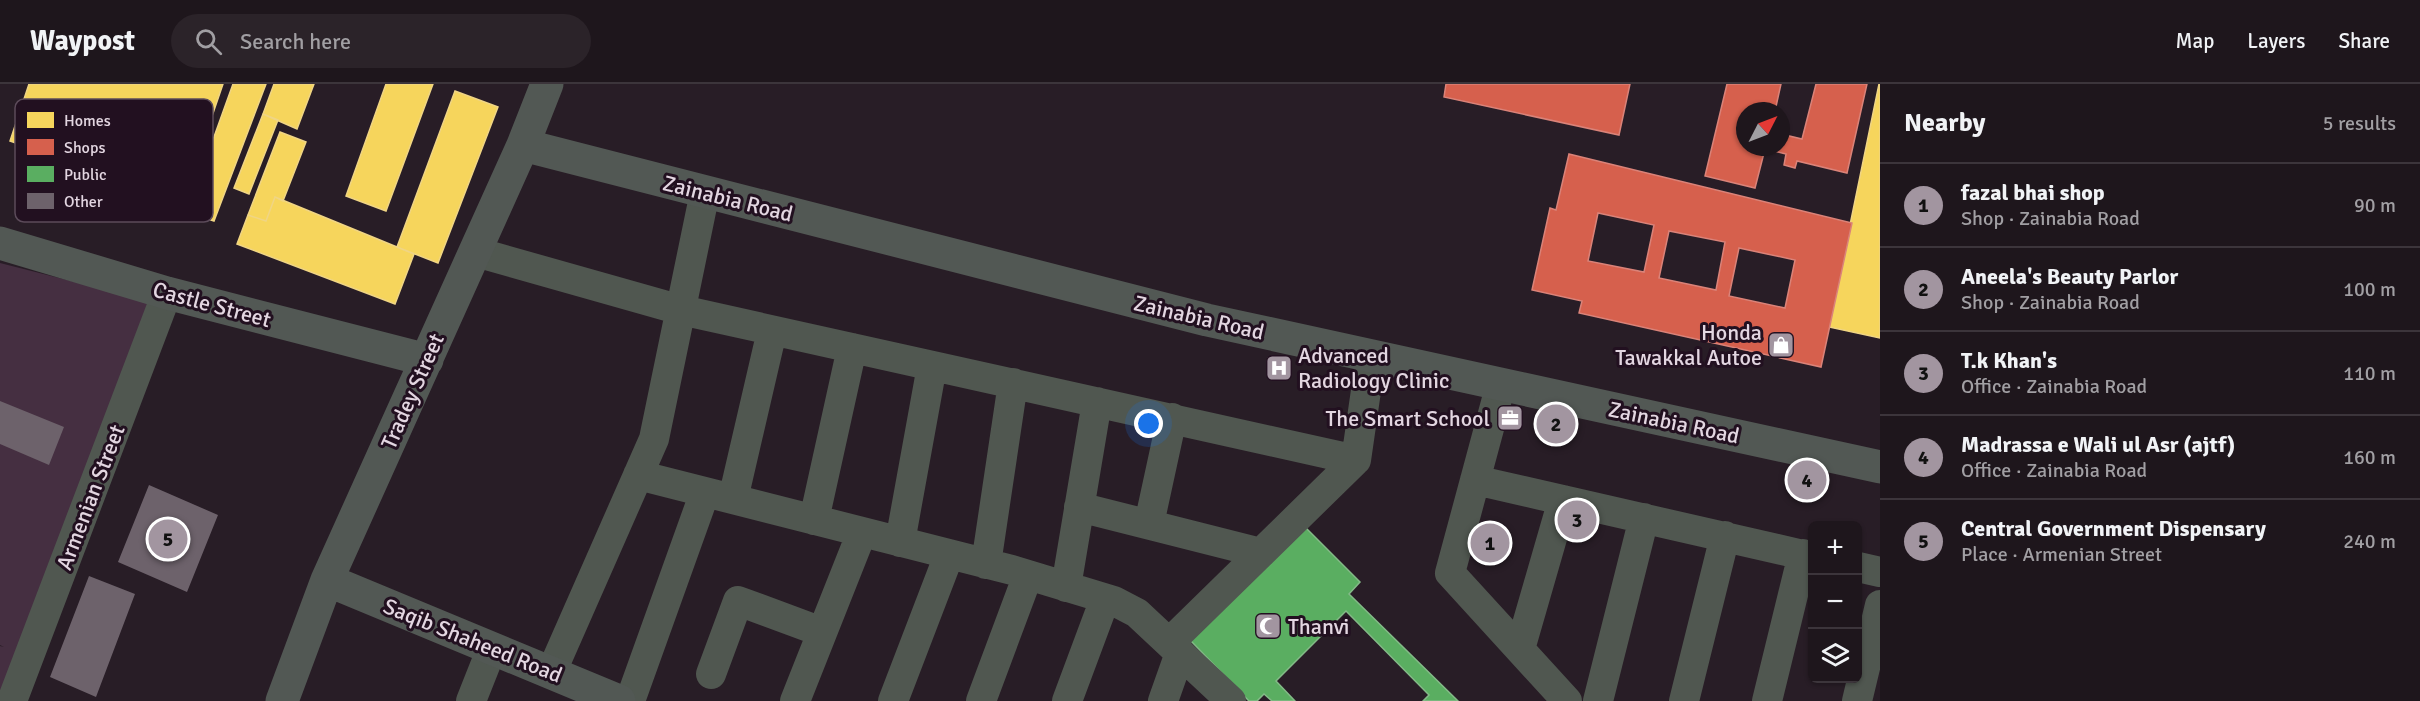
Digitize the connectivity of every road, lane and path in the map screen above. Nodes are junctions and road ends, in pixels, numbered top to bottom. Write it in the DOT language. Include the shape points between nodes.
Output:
graph roads {
  1 [pos="547,84"];
  2 [pos="523,145"];
  3 [pos="705,192"];
  4 [pos="0,243"];
  5 [pos="476,252"];
  6 [pos="167,293"];
  7 [pos="681,310"];
  8 [pos="772,331"];
  9 [pos="852,348"];
  10 [pos="1371,356"];
  11 [pos="427,360"];
  12 [pos="932,366"];
  13 [pos="1013,383"];
  14 [pos="1501,384"];
  15 [pos="1097,402"];
  16 [pos="1172,418"];
  17 [pos="1356,460"];
  18 [pos="1880,466"];
  19 [pos="638,475"];
  20 [pos="1475,480"];
  21 [pos="719,496"];
  22 [pos="1563,500"];
  23 [pos="1079,507"];
  24 [pos="1644,518"];
  25 [pos="814,520"];
  26 [pos="1149,524"];
  27 [pos="862,532"];
  28 [pos="1725,536"];
  29 [pos="900,542"];
  30 [pos="1261,553"];
  31 [pos="949,555"];
  32 [pos="1808,556"];
  33 [pos="986,564"];
  34 [pos="1862,568"];
  35 [pos="1880,572"];
  36 [pos="1028,575"];
  37 [pos="327,580"];
  38 [pos="1066,587"];
  39 [pos="1105,599"];
  40 [pos="1880,605"];
  41 [pos="822,632"];
  42 [pos="492,648"];
  43 [pos="1175,648"];
  44 [pos="1520,649"];
  45 [pos="551,673"];
  46 [pos="711,674"];
  47 [pos="586,695"];
  48 [pos="12,701"];
  49 [pos="282,701"];
  50 [pos="471,701"];
  51 [pos="619,701"];
  52 [pos="630,701"];
  53 [pos="795,701"];
  54 [pos="892,701"];
  55 [pos="981,701"];
  56 [pos="1067,701"];
  57 [pos="1163,701"];
  58 [pos="1231,701"];
  59 [pos="1568,701"];
  60 [pos="1598,701"];
  61 [pos="1684,701"];
  62 [pos="1767,701"];
  63 [pos="1857,701"];
  1 -- 2 [label="street, Tradey Street"];
  2 -- 3 [label="street, Zainabia Road"];
  2 -- 5 [label="street, Tradey Street"];
  3 -- 7 [label="street"];
  3 -- 10 [label="street, Zainabia Road" via="1207,320"];
  4 -- 6 [label="street, Castle Street"];
  5 -- 7 [label="street"];
  5 -- 11 [label="street, Tradey Street"];
  6 -- 11 [label="street, Castle Street"];
  6 -- 48 [label="street, Armenian Street"];
  7 -- 8 [label="street"];
  7 -- 19 [label="street" via="654,439"];
  8 -- 9 [label="street"];
  8 -- 21 [label="street"];
  9 -- 12 [label="street"];
  9 -- 25 [label="street"];
  10 -- 14 [label="street, Zainabia Road"];
  10 -- 17 [label="street"];
  11 -- 37 [label="street, Tradey Street"];
  12 -- 13 [label="street"];
  12 -- 29 [label="street"];
  13 -- 15 [label="street"];
  13 -- 33 [label="street"];
  14 -- 18 [label="street, Zainabia Road"];
  14 -- 20 [label="street"];
  15 -- 16 [label="street"];
  15 -- 23 [label="street"];
  16 -- 17 [label="street"];
  16 -- 26 [label="street"];
  17 -- 30 [label="street"];
  19 -- 21 [label="street"];
  19 -- 45 [label="street"];
  20 -- 22 [label="street"];
  20 -- 44 [label="street" via="1450,573"];
  21 -- 25 [label="street"];
  21 -- 52 [label="street"];
  22 -- 24 [label="street"];
  22 -- 44 [label="street"];
  23 -- 26 [label="street"];
  23 -- 38 [label="street"];
  24 -- 28 [label="street"];
  24 -- 60 [label="street"];
  25 -- 27 [label="street"];
  26 -- 30 [label="street"];
  27 -- 29 [label="street"];
  27 -- 41 [label="street"];
  28 -- 32 [label="street"];
  28 -- 61 [label="street"];
  29 -- 31 [label="street"];
  30 -- 43 [label="street"];
  31 -- 33 [label="street"];
  31 -- 54 [label="street"];
  32 -- 62 [label="street"];
  33 -- 36 [label="street"];
  34 -- 35 [label="street"];
  36 -- 38 [label="street"];
  36 -- 55 [label="street"];
  37 -- 42 [label="street, Saqib Shaheed Road"];
  37 -- 49 [label="street, Tradey Street"];
  38 -- 39 [label="street"];
  39 -- 43 [label="street" via="1137,613"];
  39 -- 56 [label="street"];
  40 -- 63 [label="street"];
  41 -- 46 [label="street" via="738,601"];
  41 -- 53 [label="street"];
  42 -- 45 [label="street, Saqib Shaheed Road"];
  42 -- 50 [label="street"];
  43 -- 57 [label="street"];
  43 -- 58 [label="street"];
  44 -- 59 [label="street"];
  45 -- 47 [label="street, Saqib Shaheed Road"];
  47 -- 51 [label="street, Saqib Shaheed Road"];
}
